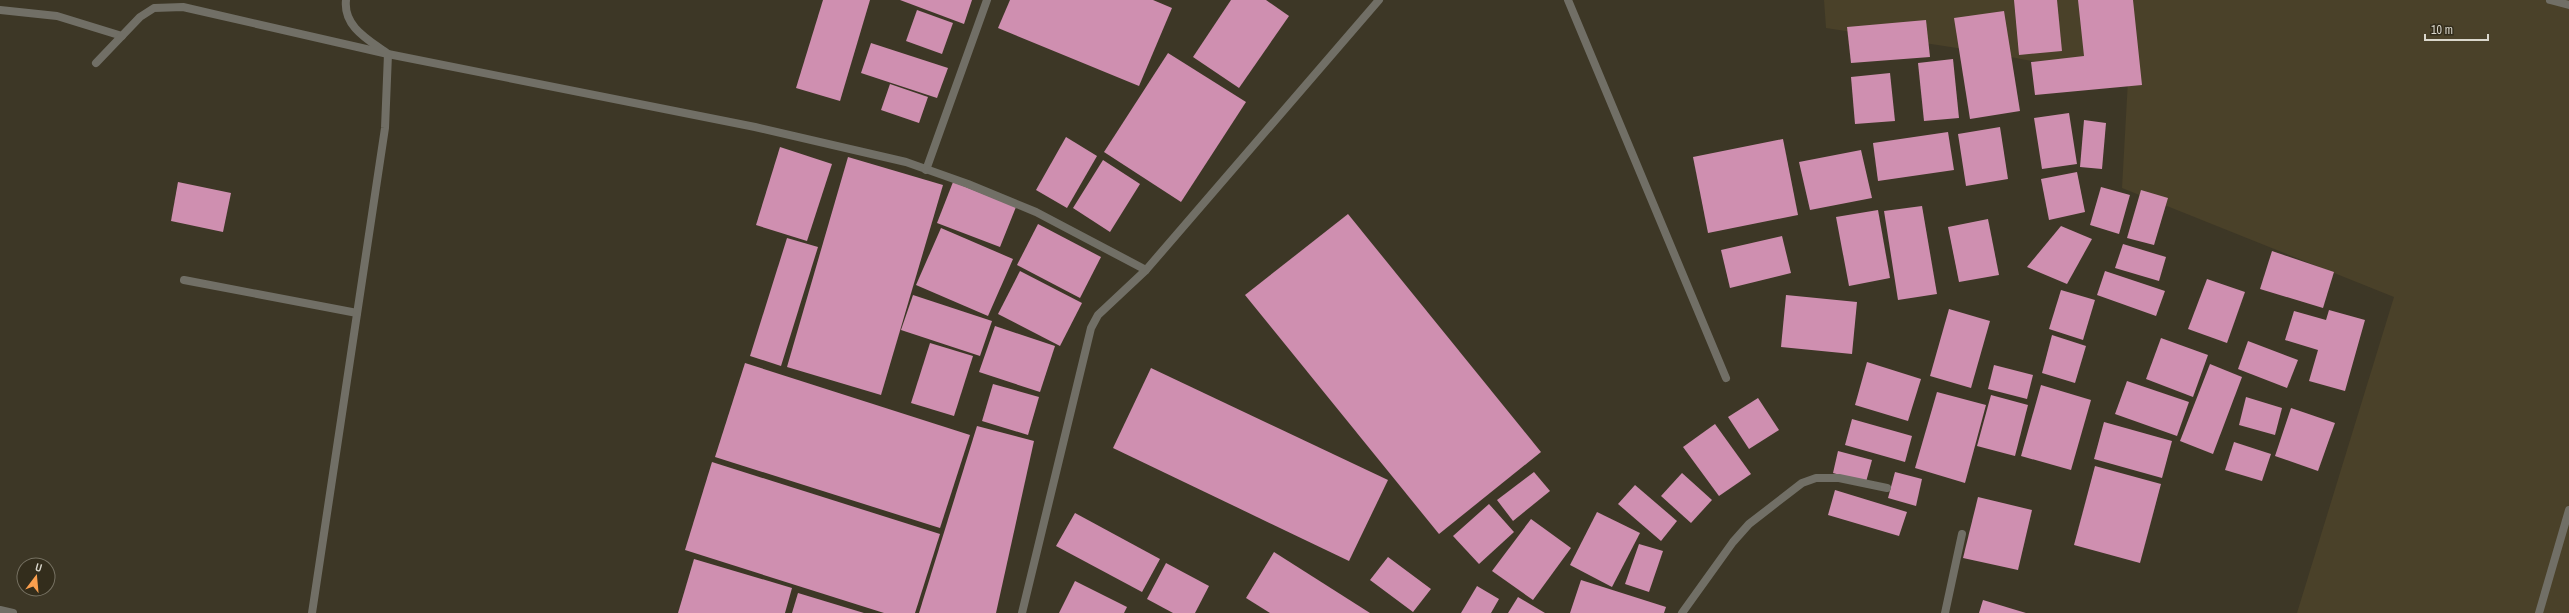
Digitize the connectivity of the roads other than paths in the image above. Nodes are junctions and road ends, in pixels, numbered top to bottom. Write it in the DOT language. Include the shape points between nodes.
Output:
graph roads {
  1 [pos="346,0"];
  2 [pos="987,0"];
  3 [pos="1379,0"];
  4 [pos="1568,0"];
  5 [pos="2550,0"];
  6 [pos="2569,5"];
  7 [pos="0,10"];
  8 [pos="122,36"];
  9 [pos="388,54"];
  10 [pos="96,63"];
  11 [pos="926,170"];
  12 [pos="1146,270"];
  13 [pos="184,280"];
  14 [pos="357,313"];
  15 [pos="1726,378"];
  16 [pos="1887,488"];
  17 [pos="2569,510"];
  18 [pos="1962,534"];
  19 [pos="0,610"];
  20 [pos="13,613"];
  21 [pos="312,613"];
  22 [pos="1022,613"];
  23 [pos="1682,613"];
  24 [pos="1945,613"];
  25 [pos="2539,613"];
  1 -- 9 [label="street" via="345,9 353,28"];
  2 -- 11 [label="street"];
  3 -- 12 [label="street"];
  4 -- 15 [label="street"];
  5 -- 6 [label="street"];
  7 -- 8 [label="street" via="57,16"];
  8 -- 9 [label="street" via="140,17 154,8 183,7"];
  8 -- 10 [label="street"];
  9 -- 11 [label="street" via="755,127 906,162"];
  9 -- 14 [label="street" via="385,128"];
  11 -- 12 [label="street" via="1036,212"];
  12 -- 22 [label="street" via="1098,315 1091,328"];
  13 -- 14 [label="street"];
  14 -- 21 [label="street"];
  16 -- 23 [label="street" via="1839,478 1816,478 1802,483 1748,524 1732,542"];
  17 -- 25 [label="street"];
  18 -- 24 [label="street"];
  19 -- 20 [label="street"];
}
